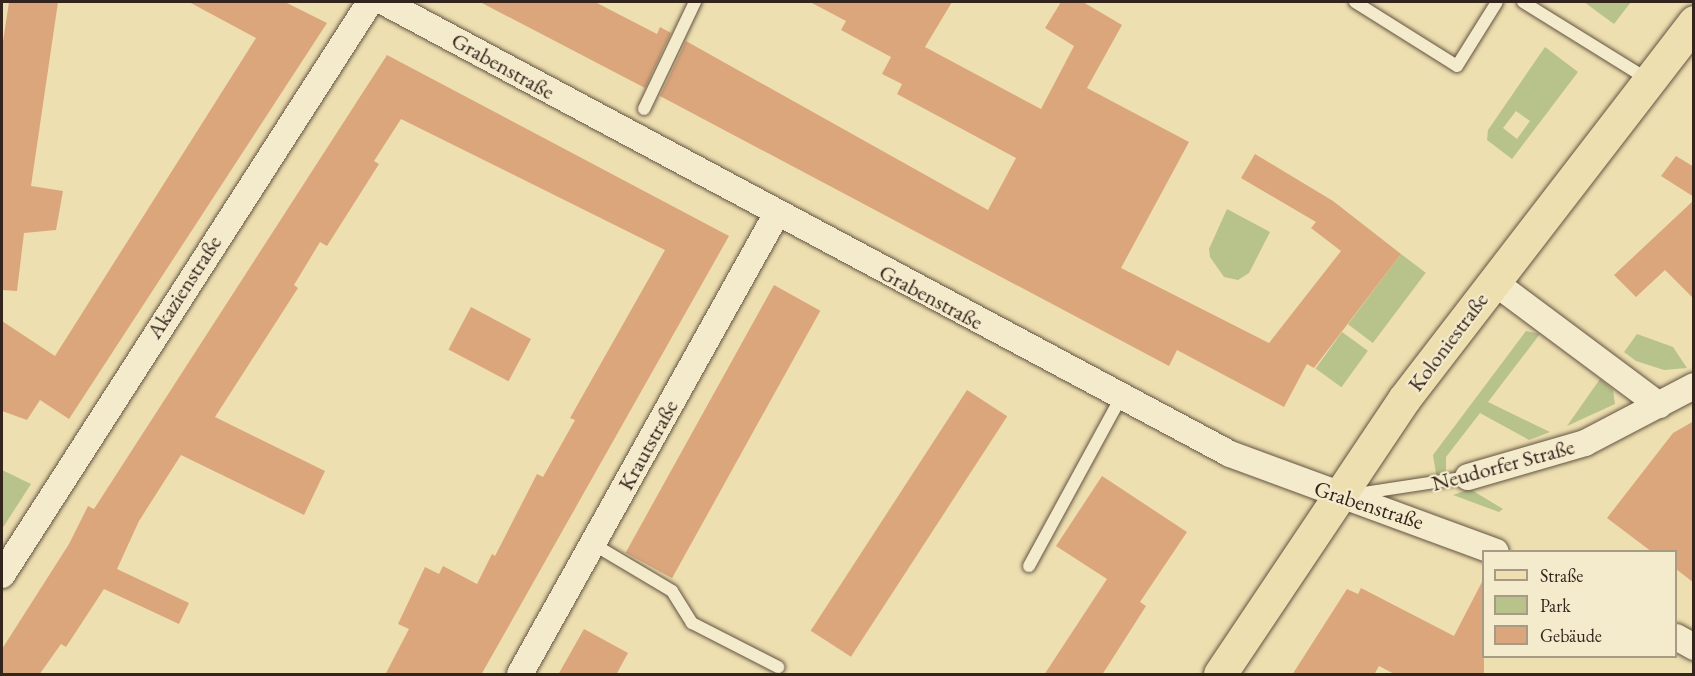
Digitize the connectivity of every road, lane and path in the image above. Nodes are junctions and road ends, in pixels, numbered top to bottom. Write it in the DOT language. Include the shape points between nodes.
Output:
graph roads {
  1 [pos="370,2"];
  2 [pos="384,2"];
  3 [pos="695,2"];
  4 [pos="1355,2"];
  5 [pos="1497,2"];
  6 [pos="1523,2"];
  7 [pos="1694,22"];
  8 [pos="1648,80"];
  9 [pos="644,109"];
  10 [pos="776,215"];
  11 [pos="1494,282"];
  12 [pos="1694,386"];
  13 [pos="1121,397"];
  14 [pos="1659,405"];
  15 [pos="1468,477"];
  16 [pos="1338,496"];
  17 [pos="594,544"];
  18 [pos="1491,550"];
  19 [pos="1029,566"];
  20 [pos="2,575"];
  21 [pos="1677,638"];
  22 [pos="1694,647"];
  23 [pos="778,667"];
  24 [pos="520,675"];
  25 [pos="1220,675"];
  1 -- 20 [label="street, Akazienstraße"];
  2 -- 10 [label="street, Grabenstraße"];
  3 -- 9 [label="lane"];
  4 -- 5 [label="lane" via="1457,66"];
  6 -- 8 [label="lane"];
  7 -- 8 [label="main road, Koloniestraße"];
  8 -- 11 [label="main road, Koloniestraße"];
  10 -- 13 [label="street, Grabenstraße"];
  10 -- 17 [label="street, Krautstraße"];
  11 -- 14 [label="street"];
  11 -- 16 [label="main road, Koloniestraße" via="1404,399"];
  12 -- 14 [label="street, Neudorfer Straße"];
  13 -- 16 [label="street, Grabenstraße" via="1230,454"];
  13 -- 19 [label="lane"];
  14 -- 15 [label="street, Neudorfer Straße" via="1585,443"];
  15 -- 16 [label="lane, Neudorfer Straße"];
  16 -- 18 [label="street, Grabenstraße" via="1443,529"];
  16 -- 25 [label="main road, Koloniestraße"];
  17 -- 23 [label="lane" via="672,591 692,623"];
  17 -- 24 [label="street, Krautstraße"];
  21 -- 22 [label="street"];
}
